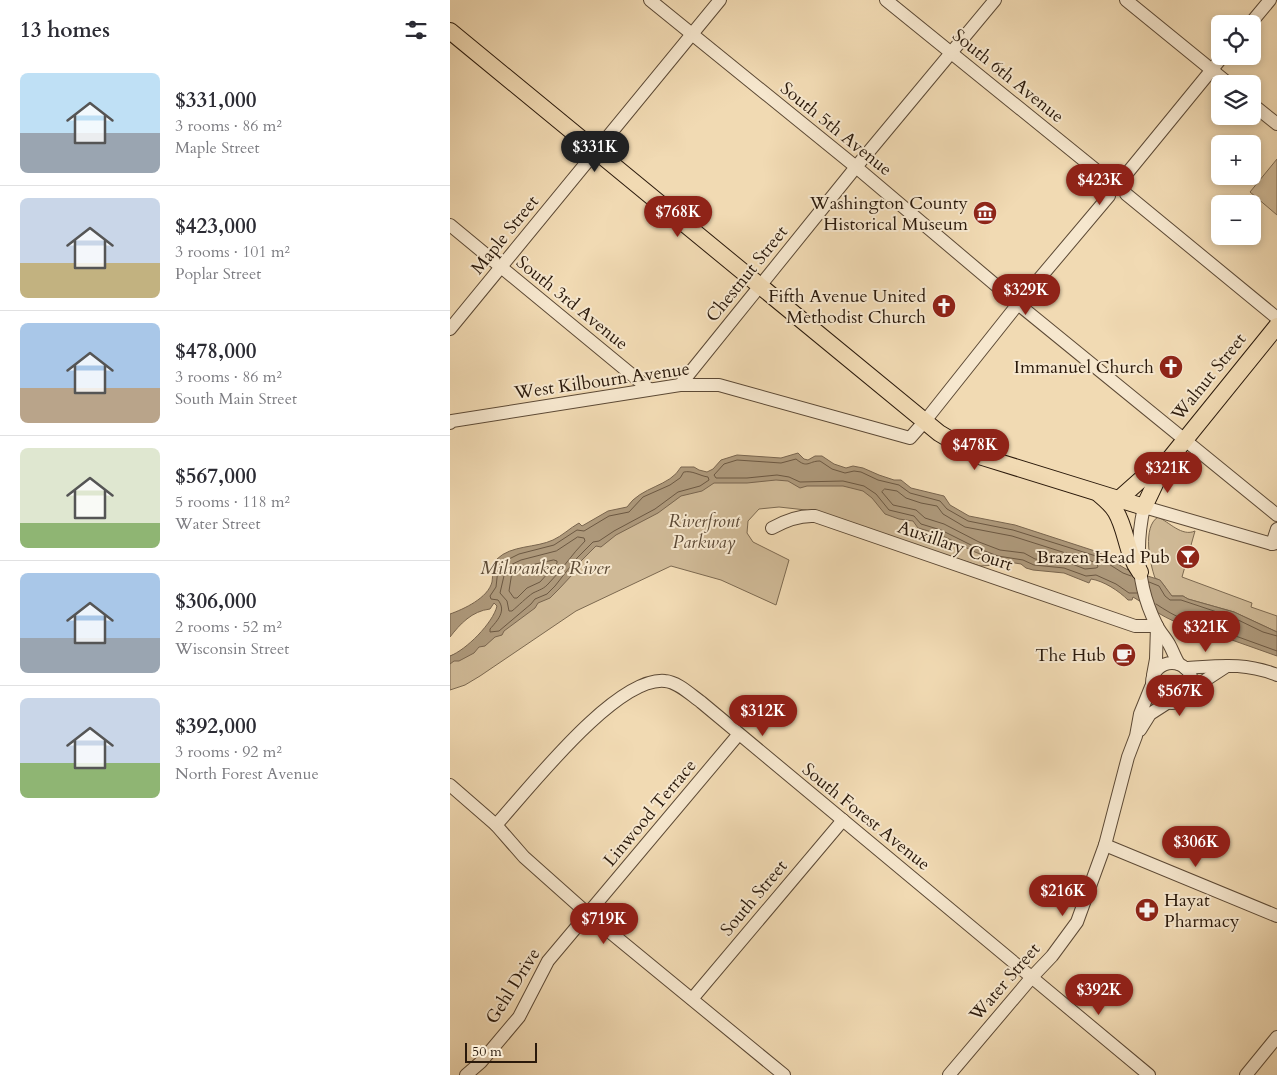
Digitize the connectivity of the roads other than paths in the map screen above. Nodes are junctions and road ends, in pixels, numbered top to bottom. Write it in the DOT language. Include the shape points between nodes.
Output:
graph roads {
  1 [pos="650,0"];
  2 [pos="720,0"];
  3 [pos="886,0"];
  4 [pos="995,0"];
  5 [pos="1126,0"];
  6 [pos="1270,0"];
  7 [pos="1258,15"];
  8 [pos="450,31"];
  9 [pos="691,35"];
  10 [pos="951,52"];
  11 [pos="1216,65"];
  12 [pos="1212,70"];
  13 [pos="1218,75"];
  14 [pos="1261,111"];
  15 [pos="1277,124"];
  16 [pos="596,150"];
  17 [pos="856,167"];
  18 [pos="1124,177"];
  19 [pos="1107,179"];
  20 [pos="1126,194"];
  21 [pos="1109,196"];
  22 [pos="450,225"];
  23 [pos="501,268"];
  24 [pos="761,286"];
  25 [pos="1018,304"];
  26 [pos="1277,318"];
  27 [pos="1277,326"];
  28 [pos="450,329"];
  29 [pos="680,385"];
  30 [pos="649,389"];
  31 [pos="451,421"];
  32 [pos="925,421"];
  33 [pos="1185,439"];
  34 [pos="1163,467"];
  35 [pos="1098,492"];
  36 [pos="1119,499"];
  37 [pos="1144,506"];
  38 [pos="1277,515"];
  39 [pos="772,528"];
  40 [pos="1277,529"];
  41 [pos="1275,543"];
  42 [pos="1140,572"];
  43 [pos="1157,626"];
  44 [pos="1229,665"];
  45 [pos="1182,666"];
  46 [pos="1277,675"];
  47 [pos="1152,681"];
  48 [pos="1186,698"];
  49 [pos="1167,703"];
  50 [pos="738,735"];
  51 [pos="1136,736"];
  52 [pos="450,785"];
  53 [pos="843,820"];
  54 [pos="496,825"];
  55 [pos="1105,845"];
  56 [pos="588,914"];
  57 [pos="1277,916"];
  58 [pos="1032,977"];
  59 [pos="692,999"];
  60 [pos="1277,1037"];
  61 [pos="466,1075"];
  62 [pos="784,1075"];
  63 [pos="949,1075"];
  64 [pos="1149,1075"];
  65 [pos="1246,1075"];
  1 -- 9 [label="street, South 5th Avenue"];
  2 -- 9 [label="street, Maple Street"];
  3 -- 10 [label="street, South 6th Avenue"];
  4 -- 10 [label="street, Chestnut Street"];
  5 -- 12 [label="street"];
  6 -- 7 [label="street"];
  8 -- 16 [label="main road"];
  9 -- 16 [label="street, Maple Street"];
  9 -- 17 [label="street, South 5th Avenue"];
  10 -- 17 [label="street, Chestnut Street"];
  10 -- 19 [label="street, South 6th Avenue"];
  11 -- 12 [label="street"];
  12 -- 13 [label="street"];
  12 -- 18 [label="street"];
  14 -- 15 [label="street"];
  16 -- 23 [label="street, Maple Street"];
  16 -- 24 [label="main road"];
  17 -- 24 [label="street, Chestnut Street"];
  17 -- 25 [label="street, South 5th Avenue"];
  18 -- 19 [label="street" via="1116,174"];
  18 -- 20 [label="street" via="1129,185"];
  19 -- 21 [label="street" via="1104,188"];
  20 -- 21 [label="street" via="1118,198"];
  20 -- 26 [label="street"];
  21 -- 25 [label="street"];
  22 -- 23 [label="street, South 3rd Avenue"];
  23 -- 28 [label="street, Maple Street"];
  23 -- 30 [label="street, South 3rd Avenue"];
  24 -- 29 [label="street, Chestnut Street"];
  24 -- 32 [label="main road"];
  25 -- 32 [label="street"];
  25 -- 33 [label="street, South 5th Avenue"];
  27 -- 33 [label="main road, Walnut Street"];
  29 -- 30 [label="street, West Kilbourn Avenue"];
  29 -- 32 [label="street, West Kilbourn Avenue" via="719,385 910,438"];
  30 -- 31 [label="street, West Kilbourn Avenue"];
  32 -- 35 [label="main road" via="976,455"];
  33 -- 34 [label="main road, Walnut Street"];
  33 -- 38 [label="street, South 5th Avenue"];
  34 -- 36 [label="main road" via="1146,476"];
  34 -- 37 [label="main road, Walnut Street"];
  35 -- 36 [label="main road"];
  35 -- 42 [label="main road" via="1115,510 1132,562"];
  36 -- 37 [label="main road"];
  37 -- 41 [label="street"];
  37 -- 42 [label="street" via="1139,531"];
  39 -- 43 [label="street, Auxillary Court" via="788,519 816,516 1135,626"];
  40 -- 41 [label="street"];
  42 -- 43 [label="street"];
  43 -- 45 [label="street"];
  43 -- 47 [label="street, Water Street"];
  44 -- 45 [label="street"];
  44 -- 46 [label="street" via="1260,668"];
  44 -- 48 [label="street" via="1201,683"];
  45 -- 47 [label="street" via="1167,664 1156,670"];
  45 -- 48 [label="street" via="1192,679"];
  47 -- 49 [label="street" via="1157,697"];
  47 -- 51 [label="street, Water Street"];
  48 -- 49 [label="street" via="1177,703"];
  49 -- 51 [label="street, Water Street" via="1150,714"];
  50 -- 53 [label="street, South Forest Avenue"];
  50 -- 54 [label="street, South Forest Avenue" via="681,687 666,681 648,682 628,692 584,727"];
  50 -- 56 [label="street, Linwood Terrace"];
  51 -- 55 [label="street, Water Street"];
  52 -- 54 [label="street"];
  53 -- 58 [label="street, South Forest Avenue"];
  53 -- 59 [label="street, South Street"];
  54 -- 56 [label="street" via="524,857"];
  55 -- 57 [label="street"];
  55 -- 58 [label="street, Water Street" via="1077,922"];
  56 -- 59 [label="street"];
  56 -- 61 [label="street, Gehl Drive" via="548,961 519,1017"];
  58 -- 63 [label="street, Water Street"];
  58 -- 64 [label="street, South Forest Avenue"];
  59 -- 62 [label="street"];
  60 -- 65 [label="street"];
}
